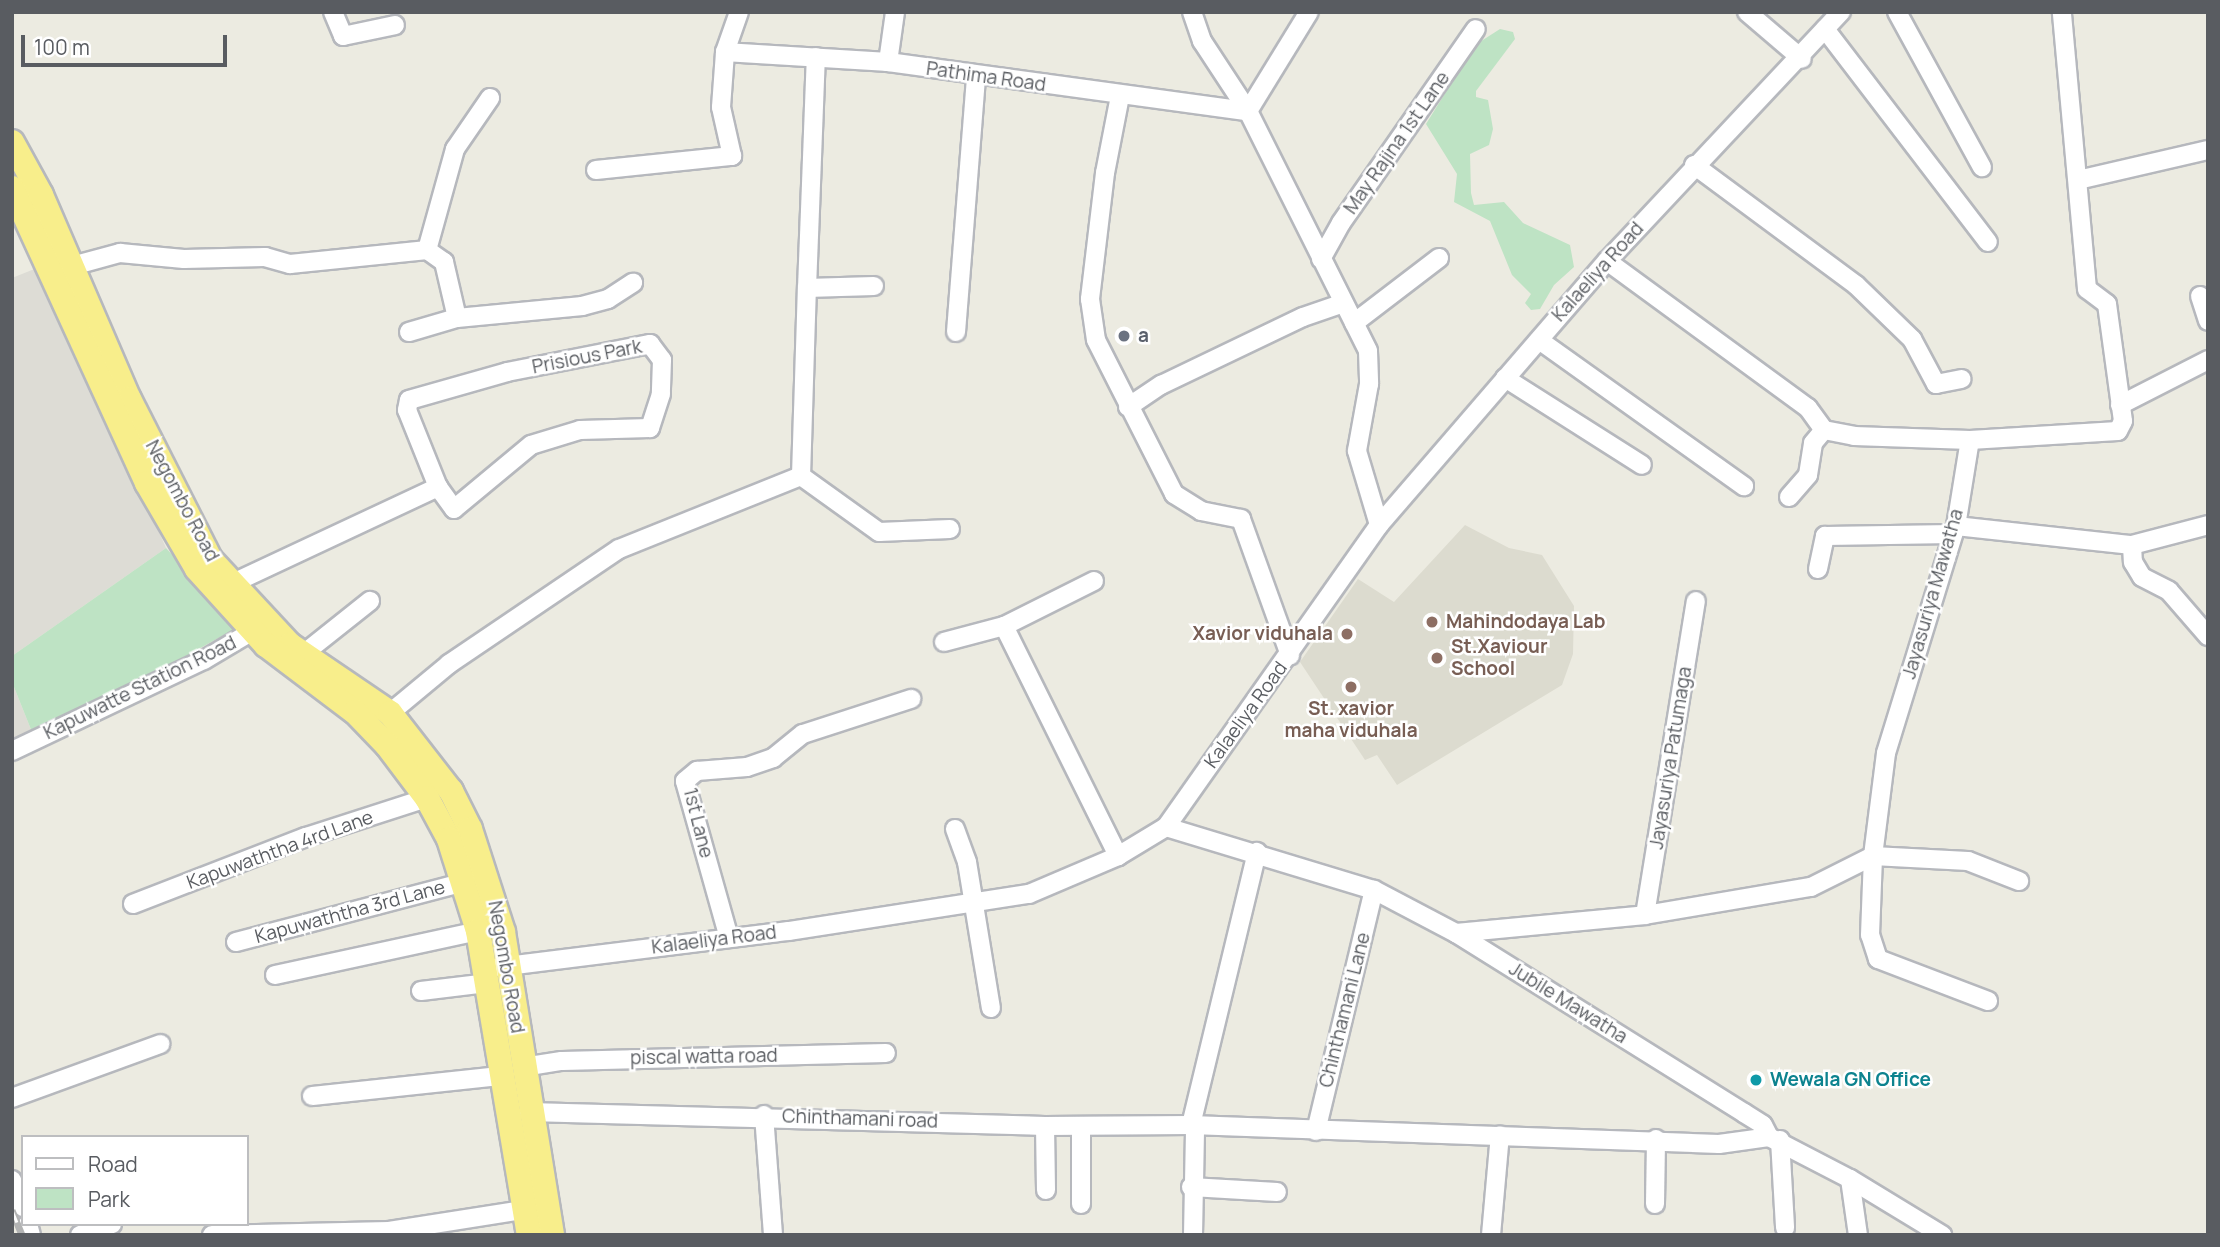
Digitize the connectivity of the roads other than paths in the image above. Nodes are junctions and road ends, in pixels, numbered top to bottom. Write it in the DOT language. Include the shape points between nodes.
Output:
graph roads {
  1 [pos="333,12"];
  2 [pos="739,12"];
  3 [pos="895,12"];
  4 [pos="1192,12"];
  5 [pos="1309,12"];
  6 [pos="1746,12"];
  7 [pos="1841,12"];
  8 [pos="1896,12"];
  9 [pos="2062,12"];
  10 [pos="395,25"];
  11 [pos="1825,29"];
  12 [pos="1476,30"];
  13 [pos="725,52"];
  14 [pos="816,57"];
  15 [pos="1802,59"];
  16 [pos="888,62"];
  17 [pos="976,77"];
  18 [pos="1121,96"];
  19 [pos="490,98"];
  20 [pos="1248,111"];
  21 [pos="12,142"];
  22 [pos="2208,150"];
  23 [pos="1695,166"];
  24 [pos="1982,167"];
  25 [pos="596,170"];
  26 [pos="2078,180"];
  27 [pos="12,188"];
  28 [pos="1988,242"];
  29 [pos="427,250"];
  30 [pos="1439,258"];
  31 [pos="1321,259"];
  32 [pos="1607,261"];
  33 [pos="72,266"];
  34 [pos="633,283"];
  35 [pos="874,286"];
  36 [pos="807,288"];
  37 [pos="2200,296"];
  38 [pos="1344,303"];
  39 [pos="457,318"];
  40 [pos="2208,321"];
  41 [pos="1354,323"];
  42 [pos="409,332"];
  43 [pos="957,332"];
  44 [pos="1539,340"];
  45 [pos="2208,360"];
  46 [pos="1505,378"];
  47 [pos="1962,379"];
  48 [pos="2120,405"];
  49 [pos="1128,407"];
  50 [pos="1824,430"];
  51 [pos="1970,440"];
  52 [pos="1642,465"];
  53 [pos="800,476"];
  54 [pos="1744,486"];
  55 [pos="438,487"];
  56 [pos="1789,497"];
  57 [pos="1379,525"];
  58 [pos="2208,525"];
  59 [pos="950,529"];
  60 [pos="1955,530"];
  61 [pos="2132,545"];
  62 [pos="1818,569"];
  63 [pos="1094,581"];
  64 [pos="231,583"];
  65 [pos="370,601"];
  66 [pos="1696,601"];
  67 [pos="1004,626"];
  68 [pos="260,627"];
  69 [pos="2208,636"];
  70 [pos="944,642"];
  71 [pos="302,655"];
  72 [pos="1290,655"];
  73 [pos="911,699"];
  74 [pos="390,713"];
  75 [pos="12,751"];
  76 [pos="427,798"];
  77 [pos="1166,827"];
  78 [pos="955,829"];
  79 [pos="1257,852"];
  80 [pos="1118,856"];
  81 [pos="1873,856"];
  82 [pos="2019,881"];
  83 [pos="464,882"];
  84 [pos="1374,890"];
  85 [pos="974,903"];
  86 [pos="133,904"];
  87 [pos="1646,915"];
  88 [pos="478,931"];
  89 [pos="1456,933"];
  90 [pos="729,938"];
  91 [pos="236,942"];
  92 [pos="494,972"];
  93 [pos="275,975"];
  94 [pos="421,991"];
  95 [pos="1988,1001"];
  96 [pos="991,1008"];
  97 [pos="160,1044"];
  98 [pos="886,1052"];
  99 [pos="511,1071"];
  100 [pos="312,1096"];
  101 [pos="12,1098"];
  102 [pos="529,1112"];
  103 [pos="764,1115"];
  104 [pos="1045,1126"];
  105 [pos="1081,1126"];
  106 [pos="1193,1126"];
  107 [pos="1316,1131"];
  108 [pos="1500,1135"];
  109 [pos="1656,1139"];
  110 [pos="1775,1139"];
  111 [pos="1850,1179"];
  112 [pos="12,1180"];
  113 [pos="1191,1187"];
  114 [pos="1045,1190"];
  115 [pos="1277,1192"];
  116 [pos="21,1202"];
  117 [pos="1081,1204"];
  118 [pos="1655,1204"];
  119 [pos="523,1210"];
  120 [pos="106,1226"];
  121 [pos="1785,1228"];
  122 [pos="80,1235"];
  123 [pos="212,1235"];
  124 [pos="529,1235"];
  125 [pos="552,1235"];
  126 [pos="773,1235"];
  127 [pos="1193,1235"];
  128 [pos="1491,1235"];
  129 [pos="1858,1235"];
  130 [pos="1942,1235"];
  1 -- 10 [label="street" via="343,36"];
  2 -- 13 [label="street"];
  3 -- 16 [label="street"];
  4 -- 20 [label="street" via="1202,41"];
  5 -- 20 [label="street"];
  6 -- 15 [label="street"];
  7 -- 11 [label="street, Kalaeliya Road"];
  8 -- 24 [label="street"];
  9 -- 26 [label="street"];
  11 -- 15 [label="street, Kalaeliya Road"];
  11 -- 28 [label="street"];
  12 -- 31 [label="street, May Rajina 1st Lane" via="1341,223"];
  13 -- 14 [label="street, Pathima Road"];
  13 -- 25 [label="street" via="720,107 732,156"];
  14 -- 16 [label="street, Pathima Road"];
  14 -- 36 [label="street"];
  15 -- 23 [label="street, Kalaeliya Road"];
  16 -- 17 [label="street, Pathima Road"];
  17 -- 18 [label="street, Pathima Road"];
  17 -- 43 [label="street"];
  18 -- 20 [label="street, Pathima Road"];
  18 -- 49 [label="street" via="1105,173 1090,299 1097,340"];
  19 -- 29 [label="street" via="455,149"];
  20 -- 31 [label="street"];
  21 -- 33 [label="highway, Negombo Road"];
  22 -- 26 [label="street"];
  23 -- 32 [label="street, Kalaeliya Road"];
  23 -- 47 [label="street" via="1856,285 1912,339 1927,375 1936,384"];
  26 -- 48 [label="street" via="2087,289 2107,304"];
  27 -- 68 [label="highway, Negombo Road" via="146,483 197,569"];
  29 -- 33 [label="street" via="290,264 265,257 184,259 120,253"];
  29 -- 39 [label="street" via="444,262"];
  30 -- 41 [label="street"];
  31 -- 38 [label="street"];
  32 -- 44 [label="street, Kalaeliya Road"];
  32 -- 50 [label="street" via="1808,408"];
  33 -- 64 [label="highway, Negombo Road" via="168,477 210,559"];
  34 -- 39 [label="street" via="608,299 582,306"];
  35 -- 36 [label="street"];
  36 -- 53 [label="street"];
  37 -- 40 [label="street"];
  38 -- 41 [label="street"];
  38 -- 49 [label="street" via="1303,317 1172,379"];
  39 -- 42 [label="street"];
  41 -- 57 [label="street" via="1368,351 1369,384 1357,451"];
  44 -- 46 [label="street, Kalaeliya Road"];
  44 -- 54 [label="street"];
  45 -- 48 [label="street"];
  46 -- 52 [label="street"];
  46 -- 57 [label="street, Kalaeliya Road"];
  48 -- 51 [label="street" via="2123,421 2118,431"];
  49 -- 72 [label="street" via="1174,494 1201,511 1241,519"];
  50 -- 51 [label="street" via="1854,436"];
  50 -- 56 [label="street" via="1813,443 1808,475"];
  51 -- 60 [label="street, Jayasuriya Mawatha"];
  53 -- 59 [label="street" via="878,532"];
  53 -- 74 [label="street" via="619,549 449,664"];
  55 -- 55 [label="street, Prisious Park" via="454,509 531,445 580,430 650,428 661,394 662,360 650,344 507,372 409,400 407,410"];
  55 -- 64 [label="street"];
  57 -- 72 [label="street, Kalaeliya Road"];
  58 -- 61 [label="street"];
  60 -- 61 [label="street"];
  60 -- 62 [label="street" via="1825,537"];
  60 -- 81 [label="street, Jayasuriya Mawatha" via="1885,752"];
  61 -- 69 [label="street" via="2133,562 2142,577 2169,591"];
  63 -- 67 [label="street"];
  64 -- 68 [label="highway, Negombo Road"];
  65 -- 71 [label="street"];
  66 -- 87 [label="street, Jayasuriya Patumaga"];
  67 -- 70 [label="street"];
  67 -- 80 [label="street"];
  68 -- 71 [label="highway, Negombo Road"];
  68 -- 75 [label="street, Kapuwatte Station Road" via="204,660"];
  68 -- 76 [label="highway, Negombo Road" via="304,677 355,712"];
  71 -- 74 [label="highway, Negombo Road"];
  72 -- 77 [label="street, Kalaeliya Road" via="1263,686"];
  73 -- 90 [label="street, 1st Lane" via="803,734 773,758 747,767 697,771 685,780"];
  74 -- 92 [label="highway, Negombo Road" via="451,791 470,829 494,894"];
  76 -- 83 [label="highway, Negombo Road" via="449,839"];
  76 -- 86 [label="street, Kapuwaththa 4rd Lane" via="306,837"];
  77 -- 79 [label="street, Jubile Mawatha"];
  77 -- 80 [label="street, Kalaeliya Road"];
  78 -- 85 [label="street"];
  79 -- 84 [label="street, Jubile Mawatha"];
  79 -- 106 [label="street"];
  80 -- 85 [label="street, Kalaeliya Road" via="1029,894"];
  81 -- 82 [label="street" via="1968,861"];
  81 -- 87 [label="street" via="1811,887"];
  81 -- 95 [label="street, Jayasuriya Mawatha" via="1870,935 1878,959"];
  83 -- 88 [label="highway, Negombo Road"];
  83 -- 91 [label="street, Kapuwaththa 3rd Lane"];
  84 -- 89 [label="street, Jubile Mawatha"];
  84 -- 107 [label="street, Chinthamani Lane"];
  85 -- 90 [label="street, Kalaeliya Road"];
  85 -- 96 [label="street"];
  87 -- 89 [label="street"];
  88 -- 92 [label="highway, Negombo Road"];
  88 -- 93 [label="street"];
  89 -- 110 [label="street, Jubile Mawatha" via="1753,1119"];
  90 -- 92 [label="street, Kalaeliya Road"];
  92 -- 94 [label="street, Kalaeliya Road"];
  92 -- 99 [label="highway, Negombo Road"];
  97 -- 101 [label="street"];
  98 -- 99 [label="street, piscal watta road" via="562,1061"];
  99 -- 100 [label="street, piscal watta road"];
  99 -- 102 [label="highway, Negombo Road"];
  99 -- 119 [label="highway, Negombo Road"];
  102 -- 103 [label="street, Chinthamani road"];
  102 -- 125 [label="highway, Negombo Road"];
  103 -- 104 [label="street, Chinthamani road"];
  103 -- 126 [label="street"];
  104 -- 105 [label="street, Chinthamani road"];
  104 -- 114 [label="street"];
  105 -- 106 [label="street, Chinthamani road"];
  105 -- 117 [label="street"];
  106 -- 107 [label="street, Chinthamani road"];
  106 -- 113 [label="street"];
  107 -- 108 [label="street, Chinthamani road"];
  108 -- 109 [label="street, Chinthamani road"];
  108 -- 128 [label="street"];
  109 -- 110 [label="street, Chinthamani road" via="1719,1144"];
  109 -- 118 [label="street"];
  110 -- 111 [label="street, Jubile Mawatha"];
  110 -- 121 [label="street"];
  111 -- 129 [label="street"];
  111 -- 130 [label="street, Jubile Mawatha"];
  112 -- 116 [label="street"];
  113 -- 115 [label="street"];
  113 -- 127 [label="street"];
  119 -- 123 [label="street" via="389,1231"];
  119 -- 124 [label="highway, Negombo Road"];
  120 -- 122 [label="street"];
}
